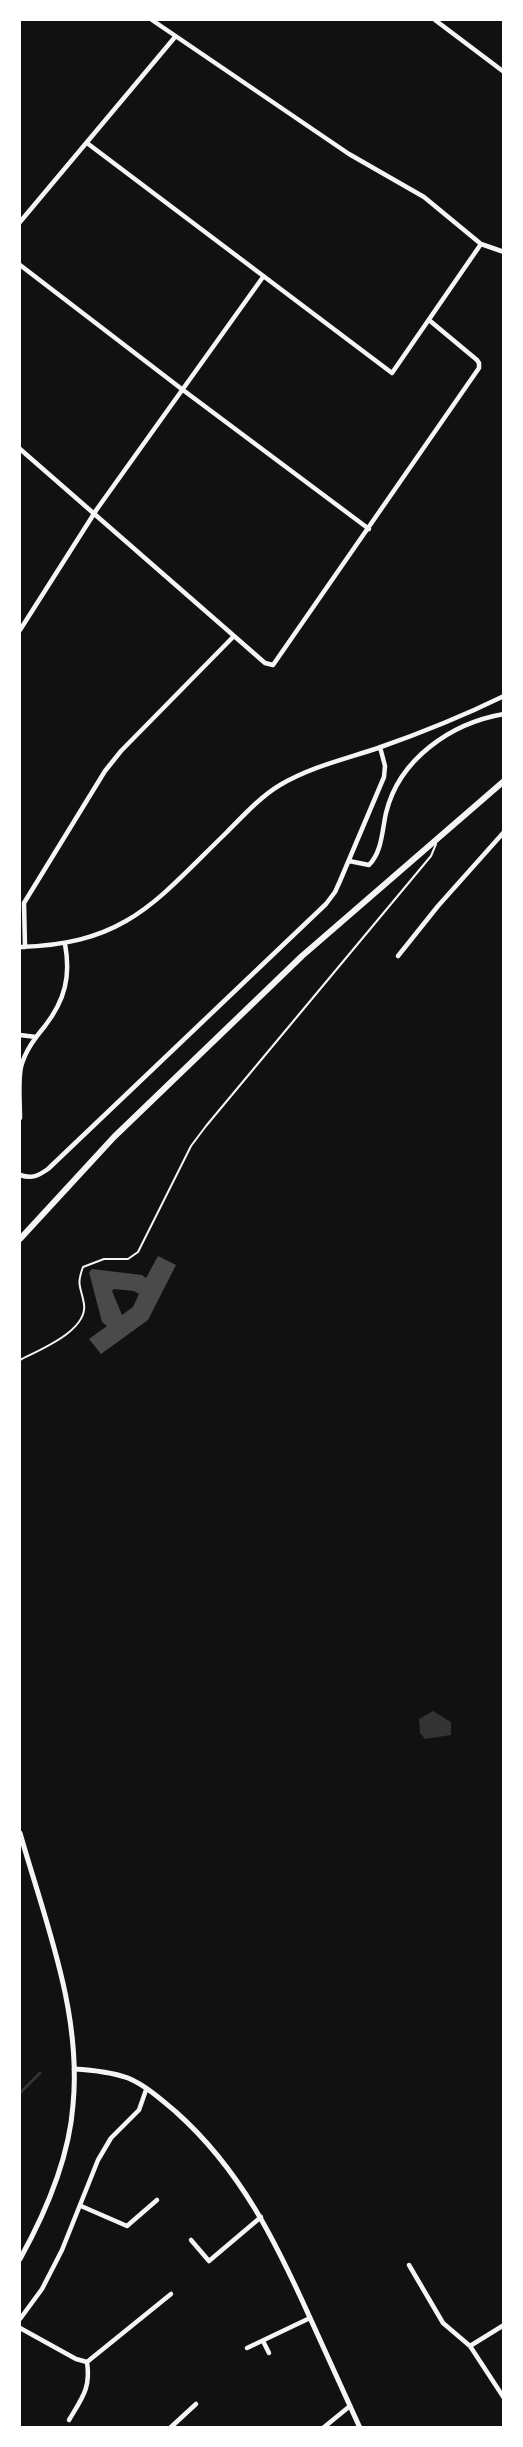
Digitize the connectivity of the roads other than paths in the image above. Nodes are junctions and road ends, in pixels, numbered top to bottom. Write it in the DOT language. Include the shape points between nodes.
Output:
graph roads {
  1 [pos="152,20"];
  2 [pos="435,20"];
  3 [pos="175,37"];
  4 [pos="504,72"];
  5 [pos="87,142"];
  6 [pos="20,222"];
  7 [pos="481,244"];
  8 [pos="504,252"];
  9 [pos="20,265"];
  10 [pos="263,277"];
  11 [pos="429,320"];
  12 [pos="183,390"];
  13 [pos="20,449"];
  14 [pos="94,513"];
  15 [pos="369,529"];
  16 [pos="20,630"];
  17 [pos="234,636"];
  18 [pos="504,696"];
  19 [pos="504,714"];
  20 [pos="380,747"];
  21 [pos="504,781"];
  22 [pos="504,832"];
  23 [pos="438,839"];
  24 [pos="349,861"];
  25 [pos="64,944"];
  26 [pos="22,947"];
  27 [pos="398,956"];
  28 [pos="20,1035"];
  29 [pos="36,1037"];
  30 [pos="20,1118"];
  31 [pos="20,1175"];
  32 [pos="20,1239"];
  33 [pos="20,1360"];
  34 [pos="20,1833"];
  35 [pos="74,2069"];
  36 [pos="146,2090"];
  37 [pos="157,2200"];
  38 [pos="81,2206"];
  39 [pos="261,2216"];
  40 [pos="191,2240"];
  41 [pos="20,2259"];
  42 [pos="409,2265"];
  43 [pos="171,2294"];
  44 [pos="310,2318"];
  45 [pos="20,2319"];
  46 [pos="504,2325"];
  47 [pos="20,2328"];
  48 [pos="263,2341"];
  49 [pos="470,2346"];
  50 [pos="246,2348"];
  51 [pos="269,2353"];
  52 [pos="87,2362"];
  53 [pos="504,2398"];
  54 [pos="196,2404"];
  55 [pos="350,2406"];
  56 [pos="69,2420"];
  57 [pos="170,2427"];
  58 [pos="323,2427"];
  59 [pos="360,2427"];
  1 -- 3 [label="street"];
  2 -- 4 [label="street"];
  3 -- 5 [label="street"];
  3 -- 7 [label="street" via="349,154 424,197"];
  5 -- 6 [label="street"];
  5 -- 10 [label="street"];
  7 -- 8 [label="street"];
  7 -- 11 [label="street"];
  9 -- 12 [label="street"];
  10 -- 11 [label="street" via="392,373"];
  10 -- 12 [label="street"];
  11 -- 15 [label="street" via="477,360 478,368"];
  12 -- 14 [label="street"];
  12 -- 15 [label="street"];
  13 -- 14 [label="street"];
  14 -- 16 [label="street"];
  14 -- 17 [label="street"];
  15 -- 17 [label="street" via="273,665 265,663"];
  17 -- 26 [label="street" via="105,771 24,903"];
  18 -- 20 [label="street"];
  19 -- 24 [label="street" via="485,717 425,750 404,774 393,795 379,850 372,862 364,866"];
  20 -- 24 [label="street" via="384,777"];
  20 -- 25 [label="street" via="279,785 151,905 105,933"];
  21 -- 23 [label="main road"];
  22 -- 27 [label="street"];
  23 -- 32 [label="main road" via="294,964 114,1137"];
  23 -- 33 [label="lane" via="431,856 201,1132 138,1252 128,1259 104,1259 83,1267 78,1280 85,1307 77,1327"];
  24 -- 31 [label="street" via="326,904 48,1169 36,1176"];
  25 -- 26 [label="street"];
  25 -- 29 [label="street" via="68,961 66,990"];
  28 -- 29 [label="street"];
  29 -- 30 [label="street" via="21,1068"];
  34 -- 35 [label="street" via="66,1999"];
  35 -- 36 [label="street" via="129,2079"];
  35 -- 41 [label="street" via="74,2105 61,2166"];
  36 -- 38 [label="street" via="139,2110 111,2138 98,2160"];
  36 -- 39 [label="street" via="195,2130"];
  37 -- 38 [label="street" via="127,2226"];
  38 -- 45 [label="street" via="42,2289"];
  39 -- 40 [label="street" via="209,2262"];
  39 -- 44 [label="street"];
  42 -- 49 [label="street" via="443,2323"];
  43 -- 52 [label="street"];
  44 -- 48 [label="street"];
  44 -- 55 [label="street"];
  46 -- 49 [label="street"];
  47 -- 52 [label="street"];
  48 -- 50 [label="street"];
  48 -- 51 [label="street"];
  49 -- 53 [label="street"];
  52 -- 56 [label="street" via="90,2379"];
  54 -- 57 [label="street"];
  55 -- 58 [label="street"];
  55 -- 59 [label="street"];
}
